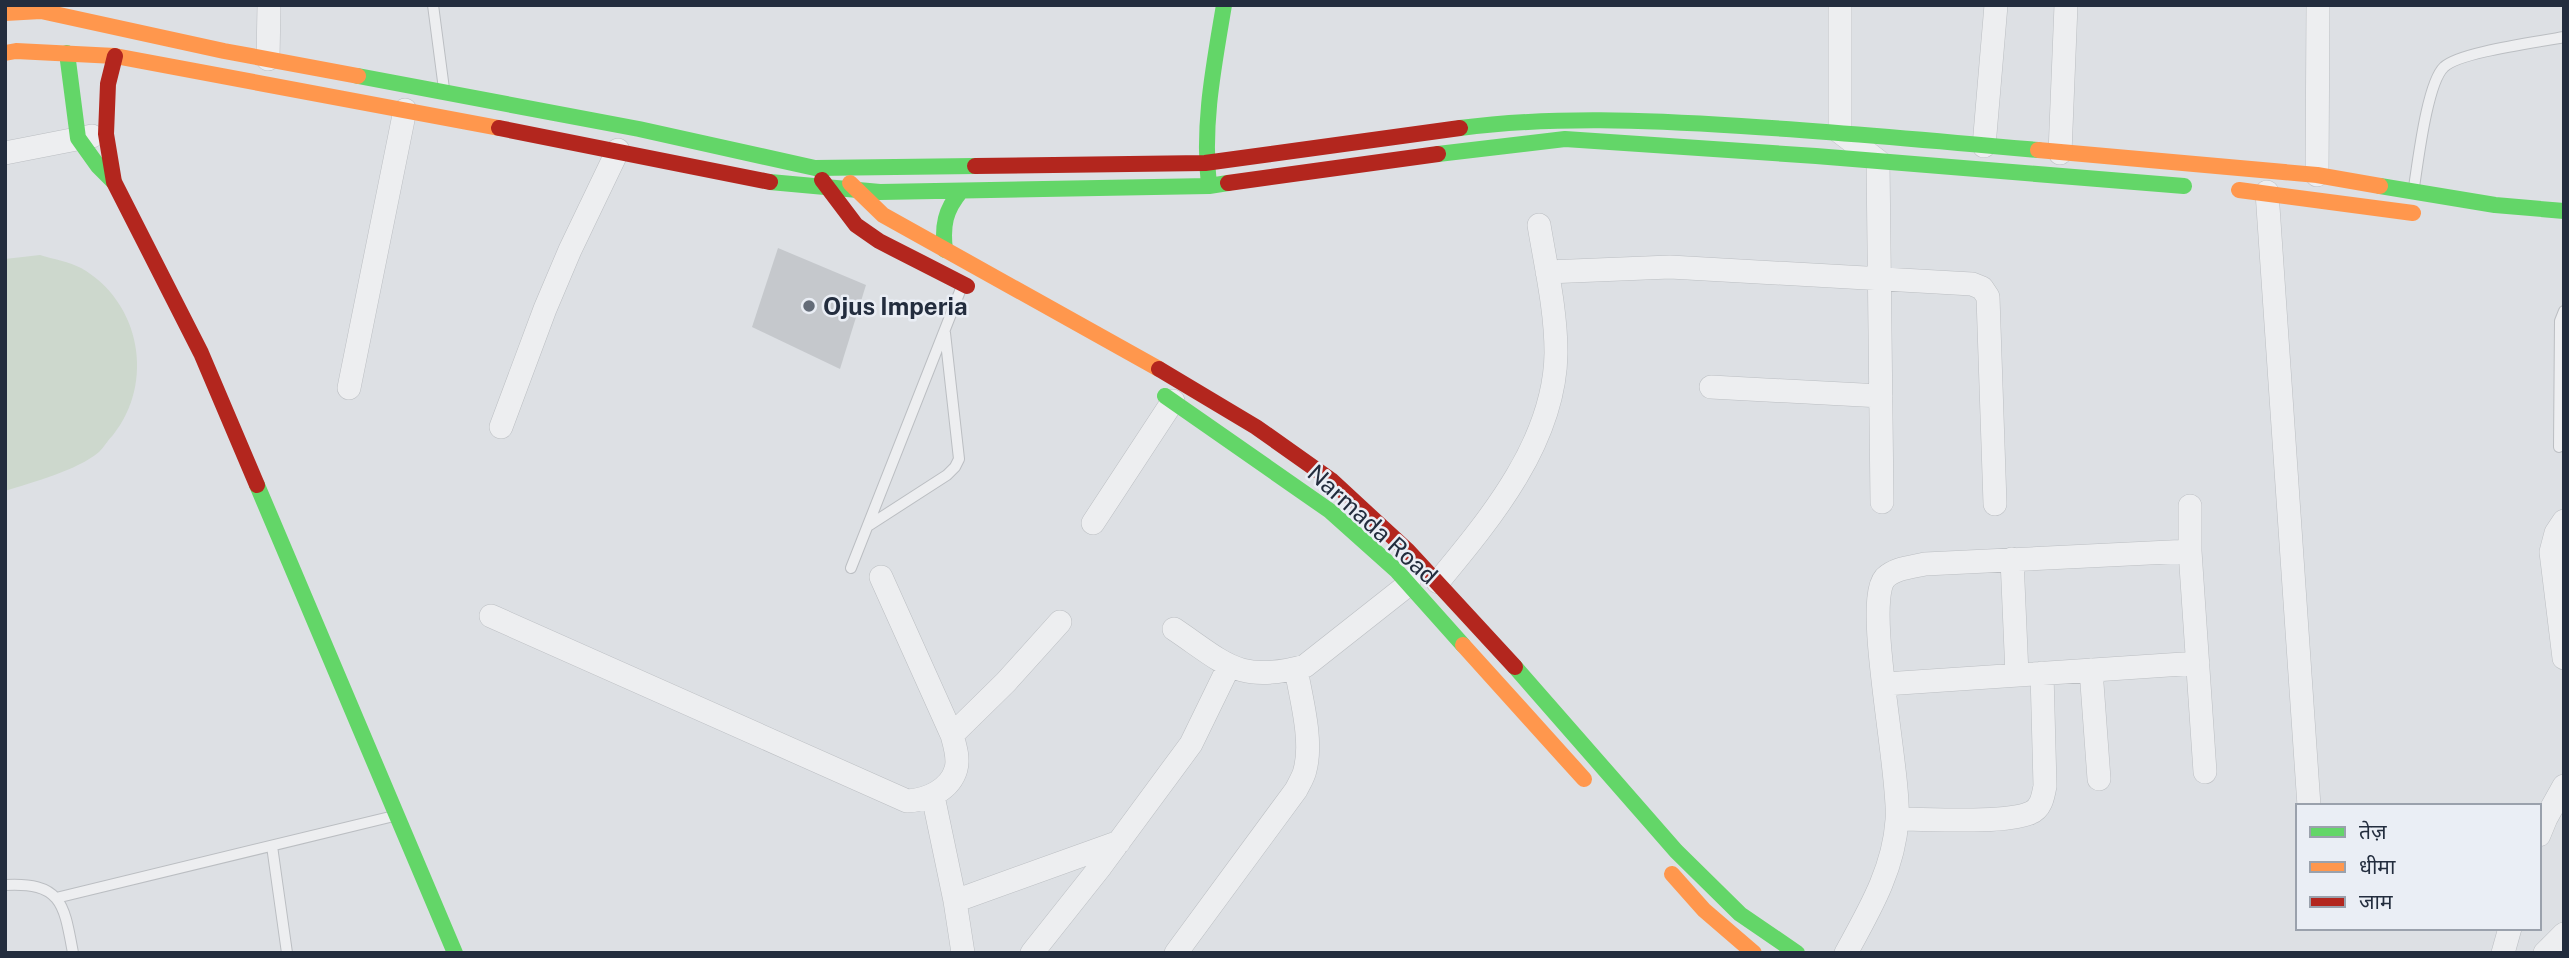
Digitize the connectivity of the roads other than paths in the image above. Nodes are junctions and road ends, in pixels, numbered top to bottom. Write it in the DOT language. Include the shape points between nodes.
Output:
graph roads {
  1 [pos="269,5"];
  2 [pos="433,5"];
  3 [pos="1224,5"];
  4 [pos="1840,5"];
  5 [pos="1996,5"];
  6 [pos="2066,5"];
  7 [pos="2318,5"];
  8 [pos="40,8"];
  9 [pos="5,13"];
  10 [pos="2564,37"];
  11 [pos="67,52"];
  12 [pos="5,53"];
  13 [pos="115,56"];
  14 [pos="268,59"];
  15 [pos="444,93"];
  16 [pos="405,110"];
  17 [pos="1840,132"];
  18 [pos="106,134"];
  19 [pos="78,138"];
  20 [pos="1984,146"];
  21 [pos="618,150"];
  22 [pos="5,152"];
  23 [pos="2060,153"];
  24 [pos="1878,161"];
  25 [pos="1205,163"];
  26 [pos="840,167"];
  27 [pos="815,168"];
  28 [pos="2317,175"];
  29 [pos="114,182"];
  30 [pos="1209,186"];
  31 [pos="827,187"];
  32 [pos="2198,187"];
  33 [pos="853,189"];
  34 [pos="2226,189"];
  35 [pos="961,191"];
  36 [pos="2413,191"];
  37 [pos="2267,192"];
  38 [pos="2564,211"];
  39 [pos="2432,215"];
  40 [pos="1539,225"];
  41 [pos="945,250"];
  42 [pos="1547,272"];
  43 [pos="1880,280"];
  44 [pos="963,284"];
  45 [pos="987,296"];
  46 [pos="2564,311"];
  47 [pos="945,330"];
  48 [pos="1711,387"];
  49 [pos="349,388"];
  50 [pos="1150,388"];
  51 [pos="1881,396"];
  52 [pos="1173,401"];
  53 [pos="501,427"];
  54 [pos="2559,447"];
  55 [pos="1882,502"];
  56 [pos="1995,504"];
  57 [pos="2190,506"];
  58 [pos="2564,521"];
  59 [pos="1093,523"];
  60 [pos="868,526"];
  61 [pos="2190,551"];
  62 [pos="2012,559"];
  63 [pos="851,568"];
  64 [pos="881,577"];
  65 [pos="1438,582"];
  66 [pos="1409,584"];
  67 [pos="491,616"];
  68 [pos="1060,622"];
  69 [pos="1174,629"];
  70 [pos="2564,658"];
  71 [pos="2198,663"];
  72 [pos="1229,666"];
  73 [pos="1296,669"];
  74 [pos="2091,670"];
  75 [pos="2042,673"];
  76 [pos="2017,675"];
  77 [pos="1885,684"];
  78 [pos="952,736"];
  79 [pos="2205,772"];
  80 [pos="2099,779"];
  81 [pos="2564,786"];
  82 [pos="1592,787"];
  83 [pos="933,796"];
  84 [pos="2309,804"];
  85 [pos="397,816"];
  86 [pos="1898,819"];
  87 [pos="2541,830"];
  88 [pos="1119,842"];
  89 [pos="272,846"];
  90 [pos="1657,859"];
  91 [pos="5,885"];
  92 [pos="56,898"];
  93 [pos="955,901"];
  94 [pos="2509,930"];
  95 [pos="2564,934"];
  96 [pos="73,953"];
  97 [pos="287,953"];
  98 [pos="455,953"];
  99 [pos="963,953"];
  100 [pos="1032,953"];
  101 [pos="1176,953"];
  102 [pos="1754,953"];
  103 [pos="1797,953"];
  104 [pos="1846,953"];
  105 [pos="2503,953"];
  106 [pos="2545,953"];
  1 -- 14 [label="street"];
  2 -- 15 [label="lane"];
  3 -- 25 [label="street"];
  4 -- 17 [label="street"];
  5 -- 20 [label="street"];
  6 -- 23 [label="street"];
  7 -- 28 [label="street"];
  8 -- 9 [label="street"];
  8 -- 14 [label="street"];
  10 -- 36 [label="lane" via="2460,58 2444,67 2433,86"];
  11 -- 12 [label="street"];
  11 -- 13 [label="street"];
  11 -- 19 [label="street"];
  13 -- 16 [label="street"];
  13 -- 18 [label="street" via="108,84"];
  14 -- 15 [label="street"];
  15 -- 27 [label="street"];
  16 -- 21 [label="street"];
  16 -- 49 [label="street"];
  17 -- 20 [label="street"];
  17 -- 24 [label="street"];
  17 -- 25 [label="street" via="1631,119 1515,121"];
  18 -- 19 [label="street"];
  18 -- 29 [label="street"];
  19 -- 22 [label="street"];
  19 -- 29 [label="street"];
  20 -- 23 [label="street"];
  21 -- 31 [label="street" via="773,183"];
  21 -- 53 [label="street" via="545,309"];
  23 -- 28 [label="street"];
  24 -- 30 [label="street" via="1565,139"];
  24 -- 32 [label="street"];
  24 -- 43 [label="street"];
  25 -- 26 [label="street"];
  25 -- 30 [label="street"];
  26 -- 27 [label="street"];
  26 -- 33 [label="street, Narmada Road"];
  27 -- 31 [label="street"];
  28 -- 36 [label="street"];
  29 -- 85 [label="street" via="201,353"];
  30 -- 35 [label="street"];
  31 -- 33 [label="street"];
  31 -- 44 [label="street" via="856,225"];
  33 -- 35 [label="street"];
  33 -- 41 [label="street, Narmada Road" via="883,215"];
  34 -- 37 [label="street"];
  35 -- 41 [label="street" via="948,205 944,219"];
  36 -- 38 [label="street"];
  37 -- 39 [label="street"];
  37 -- 84 [label="street"];
  40 -- 42 [label="street"];
  41 -- 65 [label="street, Narmada Road" via="1256,427 1332,480"];
  42 -- 43 [label="street" via="1670,267"];
  42 -- 65 [label="street" via="1556,353 1544,420 1491,517"];
  43 -- 51 [label="street"];
  43 -- 56 [label="street" via="1972,284 1988,297"];
  44 -- 45 [label="street"];
  44 -- 47 [label="lane"];
  46 -- 54 [label="lane" via="2560,321"];
  47 -- 60 [label="lane"];
  47 -- 60 [label="lane" via="959,459 956,467"];
  48 -- 51 [label="street"];
  50 -- 52 [label="street"];
  51 -- 55 [label="street"];
  52 -- 59 [label="street"];
  52 -- 66 [label="street" via="1331,511"];
  57 -- 61 [label="street"];
  58 -- 70 [label="street" via="2551,552"];
  60 -- 63 [label="lane"];
  61 -- 62 [label="street"];
  61 -- 71 [label="street"];
  62 -- 76 [label="street"];
  62 -- 77 [label="street" via="1925,564 1896,570 1885,579 1878,594"];
  64 -- 78 [label="street"];
  65 -- 103 [label="street, Narmada Road" via="1676,851 1740,914"];
  66 -- 73 [label="street" via="1306,666"];
  66 -- 82 [label="street"];
  67 -- 83 [label="street" via="907,800"];
  68 -- 78 [label="street"];
  69 -- 72 [label="street"];
  71 -- 74 [label="street"];
  71 -- 79 [label="street"];
  72 -- 73 [label="street" via="1264,674"];
  72 -- 88 [label="street" via="1191,744"];
  73 -- 101 [label="street" via="1305,718 1305,770 1296,790"];
  74 -- 75 [label="street"];
  74 -- 80 [label="street"];
  75 -- 76 [label="street"];
  75 -- 86 [label="street" via="2045,786 2039,806 2031,813 2008,818"];
  76 -- 77 [label="street"];
  77 -- 86 [label="street"];
  78 -- 83 [label="street" via="956,770"];
  81 -- 87 [label="street"];
  83 -- 93 [label="street"];
  85 -- 89 [label="lane"];
  85 -- 98 [label="street"];
  86 -- 104 [label="street" via="1893,851 1877,896"];
  88 -- 93 [label="street"];
  88 -- 100 [label="street"];
  89 -- 92 [label="lane"];
  89 -- 97 [label="lane"];
  90 -- 102 [label="street"];
  91 -- 92 [label="lane" via="43,887"];
  92 -- 96 [label="lane" via="66,916"];
  93 -- 99 [label="street"];
  94 -- 105 [label="street"];
  95 -- 106 [label="street"];
}
